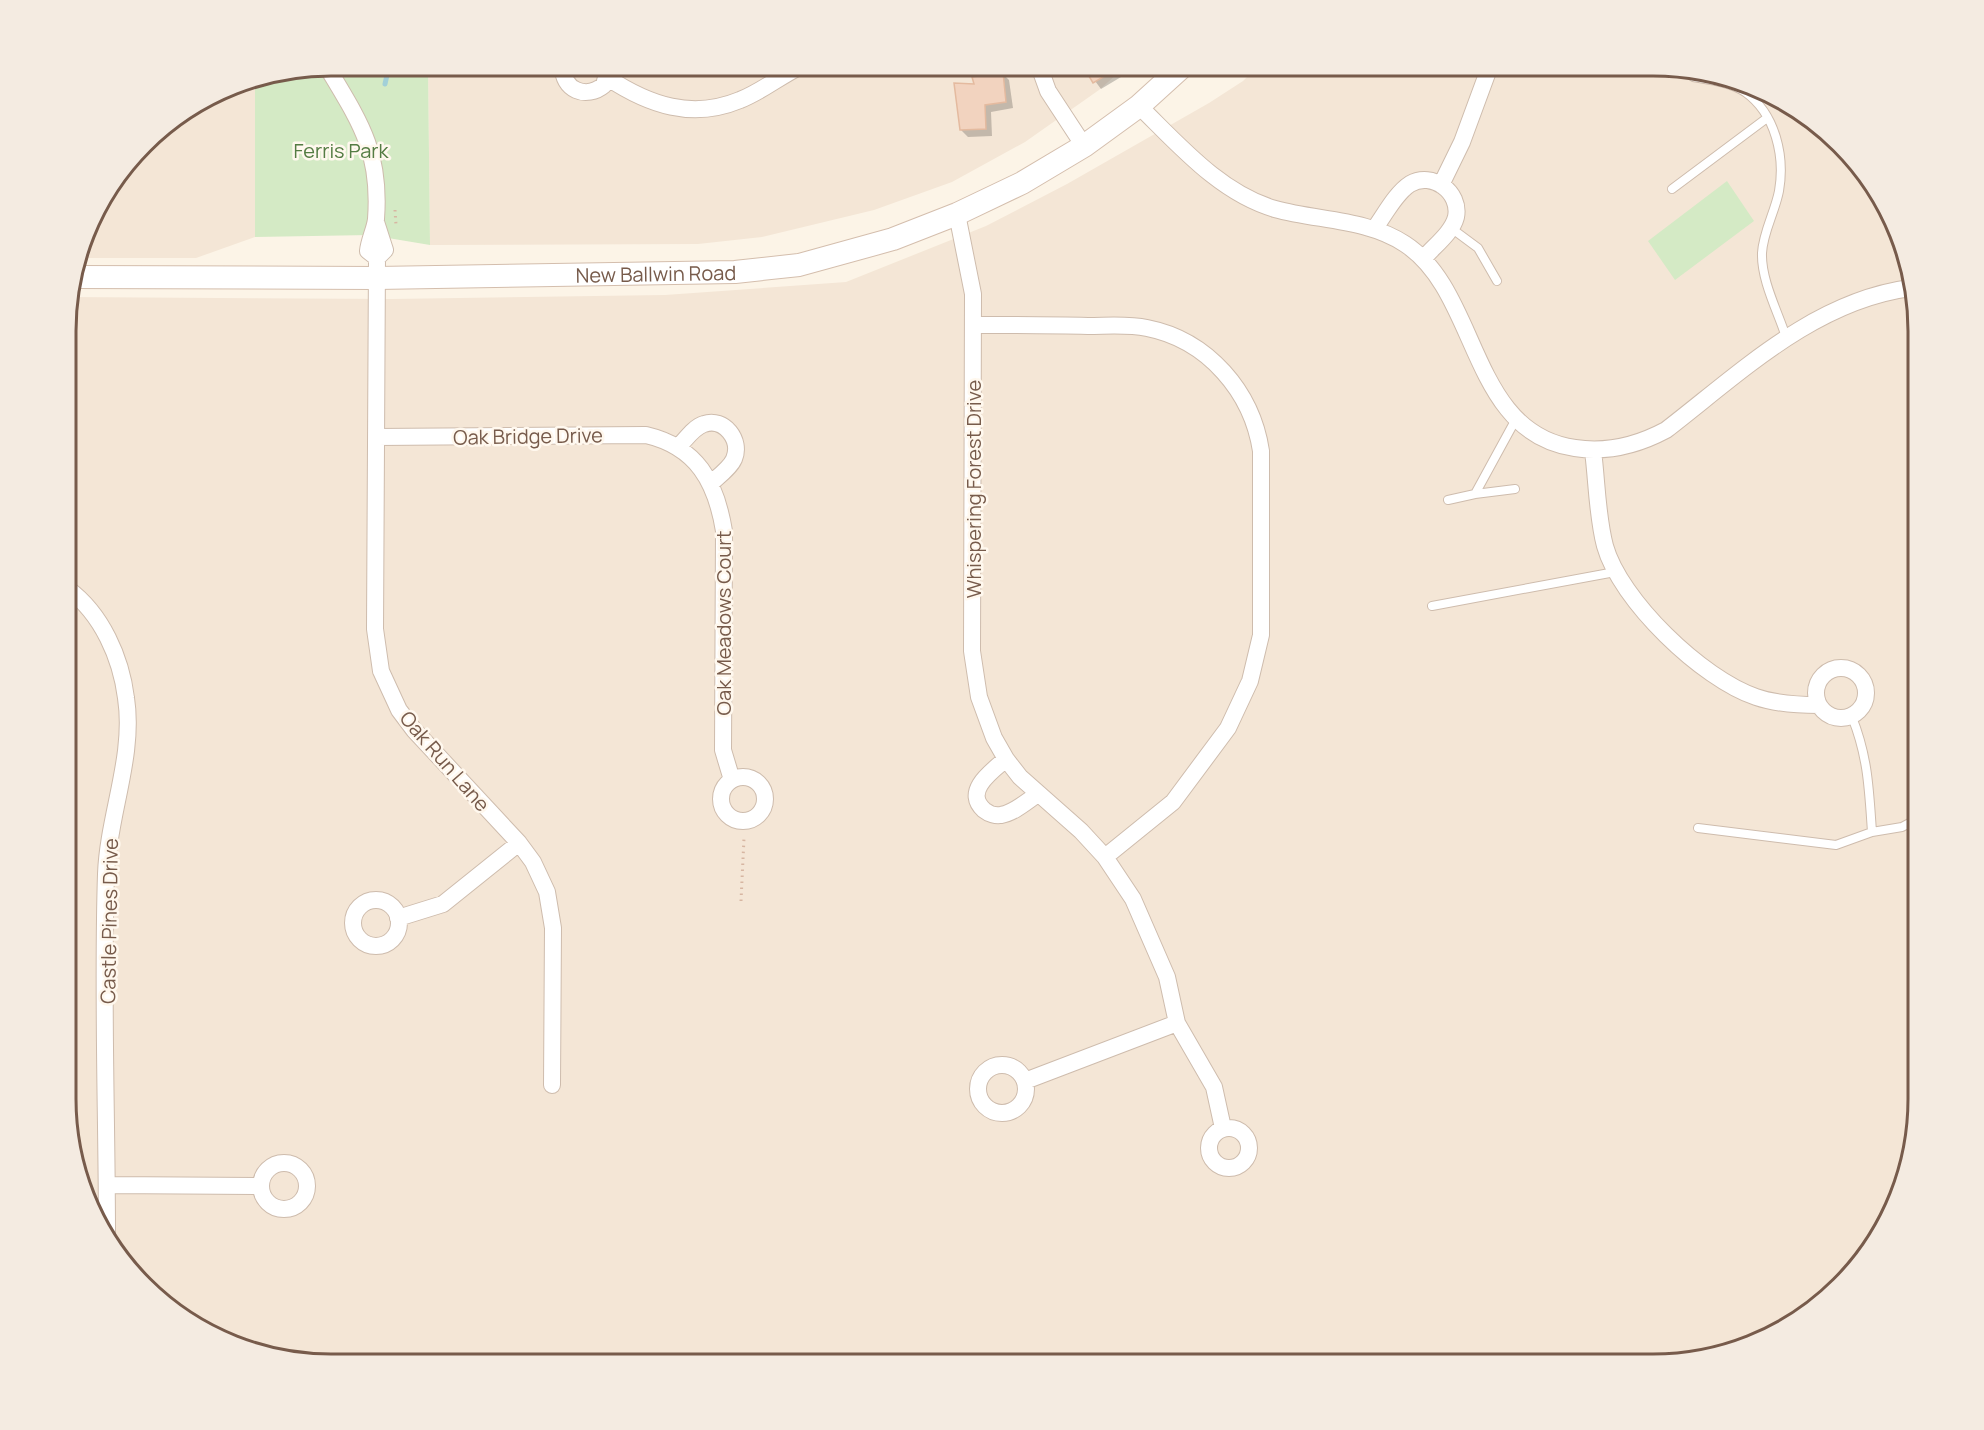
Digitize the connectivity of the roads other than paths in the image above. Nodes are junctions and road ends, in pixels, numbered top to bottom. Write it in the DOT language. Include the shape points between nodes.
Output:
graph roads {
  1 [pos="332,76"];
  2 [pos="565,76"];
  3 [pos="607,76"];
  4 [pos="613,76"];
  5 [pos="783,76"];
  6 [pos="1043,76"];
  7 [pos="1172,76"];
  8 [pos="1486,76"];
  9 [pos="1746,95"];
  10 [pos="1139,106"];
  11 [pos="1767,118"];
  12 [pos="1084,146"];
  13 [pos="1441,185"];
  14 [pos="1672,189"];
  15 [pos="957,214"];
  16 [pos="1376,228"];
  17 [pos="1450,228"];
  18 [pos="1424,258"];
  19 [pos="377,268"];
  20 [pos="82,278"];
  21 [pos="1497,281"];
  22 [pos="1904,289"];
  23 [pos="973,325"];
  24 [pos="1786,337"];
  25 [pos="1516,419"];
  26 [pos="376,437"];
  27 [pos="679,446"];
  28 [pos="1593,451"];
  29 [pos="706,476"];
  30 [pos="1515,489"];
  31 [pos="1475,494"];
  32 [pos="1448,500"];
  33 [pos="1615,572"];
  34 [pos="76,597"];
  35 [pos="1432,606"];
  36 [pos="1819,705"];
  37 [pos="1852,717"];
  38 [pos="1006,759"];
  39 [pos="732,780"];
  40 [pos="1038,794"];
  41 [pos="1908,824"];
  42 [pos="1698,828"];
  43 [pos="1872,832"];
  44 [pos="519,843"];
  45 [pos="1105,857"];
  46 [pos="398,918"];
  47 [pos="1177,1023"];
  48 [pos="1025,1081"];
  49 [pos="552,1085"];
  50 [pos="1223,1128"];
  51 [pos="107,1185"];
  52 [pos="261,1186"];
  53 [pos="106,1217"];
  1 -- 19 [label="street" via="371,150 376,222 368,251"];
  2 -- 3 [label="street" via="577,92 592,93 604,85"];
  4 -- 5 [label="street" via="634,95 678,110 702,110 741,100"];
  6 -- 12 [label="street"];
  7 -- 10 [label="main road, New Ballwin Road"];
  8 -- 13 [label="street"];
  9 -- 11 [label="lane"];
  10 -- 12 [label="main road, New Ballwin Road"];
  10 -- 16 [label="street" via="1189,156 1242,195 1282,210"];
  11 -- 14 [label="lane"];
  11 -- 24 [label="lane" via="1781,152 1782,175 1762,254"];
  12 -- 15 [label="main road, New Ballwin Road" via="1049,169"];
  13 -- 16 [label="street" via="1432,181 1411,184"];
  13 -- 17 [label="street" via="1452,195 1456,206"];
  15 -- 19 [label="main road, New Ballwin Road" via="853,252 766,270"];
  15 -- 23 [label="street, Whispering Forest Drive" via="973,294"];
  16 -- 18 [label="street"];
  17 -- 18 [label="street"];
  17 -- 21 [label="lane" via="1478,248"];
  18 -- 25 [label="street" via="1438,274 1472,348 1500,399"];
  19 -- 20 [label="main road, New Ballwin Road"];
  19 -- 26 [label="street, Oak Run Lane"];
  22 -- 24 [label="street" via="1835,311"];
  23 -- 38 [label="street, Whispering Forest Drive" via="972,651 980,697"];
  23 -- 45 [label="street" via="1131,326 1165,333 1205,354 1226,372 1257,429 1260,635 1250,681 1228,728 1173,802"];
  24 -- 28 [label="street" via="1666,430 1630,446"];
  25 -- 28 [label="street" via="1561,446"];
  25 -- 31 [label="lane"];
  26 -- 27 [label="street, Oak Bridge Drive" via="646,435"];
  26 -- 44 [label="street, Oak Run Lane" via="375,629 381,670 390,693 414,730"];
  27 -- 29 [label="street, Oak Bridge Drive"];
  27 -- 29 [label="street" via="704,424 725,427 731,433 735,457 731,464"];
  28 -- 33 [label="street" via="1605,546"];
  29 -- 39 [label="street, Oak Meadows Court" via="718,498 724,531 723,750"];
  30 -- 31 [label="lane"];
  31 -- 32 [label="lane"];
  33 -- 35 [label="lane"];
  33 -- 36 [label="street" via="1663,632 1699,666 1754,697"];
  34 -- 51 [label="street, Castle Pines Drive" via="105,632 122,675 127,702 106,873"];
  36 -- 37 [label="street" via="1832,717"];
  36 -- 37 [label="street" via="1816,690 1824,674 1850,669 1858,673 1867,689 1864,704"];
  37 -- 43 [label="lane" via="1870,778"];
  38 -- 40 [label="street, Whispering Forest Drive"];
  38 -- 40 [label="street" via="979,784 977,795 983,809 1002,815"];
  40 -- 45 [label="street, Whispering Forest Drive"];
  41 -- 43 [label="lane"];
  42 -- 43 [label="lane" via="1836,845"];
  44 -- 46 [label="street" via="443,904"];
  44 -- 49 [label="street, Oak Run Lane" via="540,876 552,912"];
  45 -- 47 [label="street, Whispering Forest Drive" via="1146,926 1167,977"];
  47 -- 48 [label="street"];
  47 -- 50 [label="street, Whispering Forest Drive" via="1214,1087"];
  51 -- 52 [label="street"];
  51 -- 53 [label="street, Castle Pines Drive"];
}
